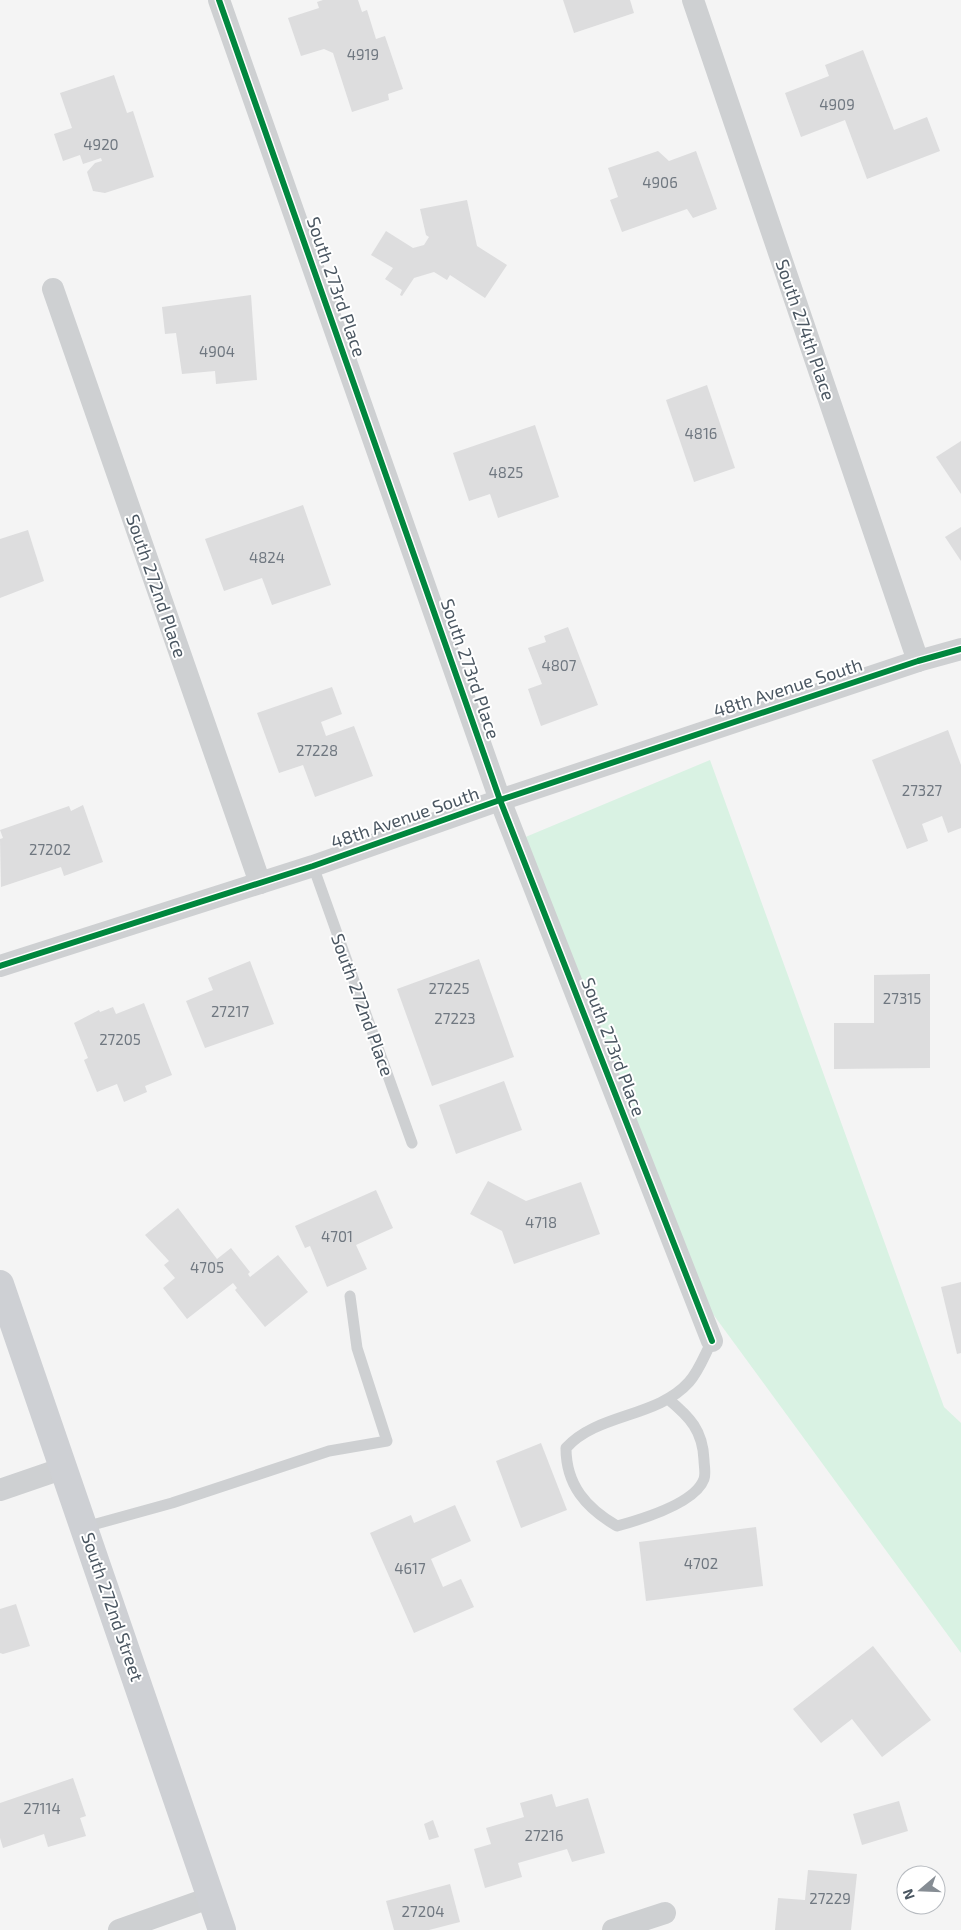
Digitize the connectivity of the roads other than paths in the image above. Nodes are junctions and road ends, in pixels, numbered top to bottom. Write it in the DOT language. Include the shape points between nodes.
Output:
graph roads {
  1 [pos="218,0"];
  2 [pos="693,0"];
  3 [pos="53,289"];
  4 [pos="961,649"];
  5 [pos="918,661"];
  6 [pos="500,800"];
  7 [pos="313,866"];
  8 [pos="260,883"];
  9 [pos="0,966"];
  10 [pos="412,1143"];
  11 [pos="0,1284"];
  12 [pos="350,1296"];
  13 [pos="712,1341"];
  14 [pos="668,1399"];
  15 [pos="64,1468"];
  16 [pos="0,1490"];
  17 [pos="85,1527"];
  18 [pos="212,1897"];
  19 [pos="665,1913"];
  20 [pos="120,1930"];
  21 [pos="222,1930"];
  22 [pos="613,1930"];
  1 -- 6 [label="street, South 273rd Place"];
  2 -- 5 [label="street, South 274th Place"];
  3 -- 8 [label="street, South 272nd Place"];
  4 -- 5 [label="street, 48th Avenue South"];
  5 -- 6 [label="street, 48th Avenue South"];
  6 -- 7 [label="street, 48th Avenue South"];
  6 -- 13 [label="street, South 273rd Place"];
  7 -- 8 [label="street, 48th Avenue South"];
  7 -- 10 [label="lane, South 272nd Place"];
  8 -- 9 [label="street, 48th Avenue South"];
  11 -- 15 [label="main road, South 272nd Street"];
  12 -- 17 [label="lane" via="357,1348 387,1441 329,1452 172,1503"];
  13 -- 14 [label="lane" via="690,1381"];
  14 -- 14 [label="lane" via="577,1435 566,1448 566,1467 578,1492 600,1517 617,1526 675,1506 696,1490 704,1479 703,1446 691,1418"];
  15 -- 16 [label="street"];
  15 -- 17 [label="main road, South 272nd Street"];
  17 -- 18 [label="main road, South 272nd Street"];
  18 -- 20 [label="street"];
  18 -- 21 [label="main road, South 272nd Street"];
  19 -- 22 [label="street"];
}
